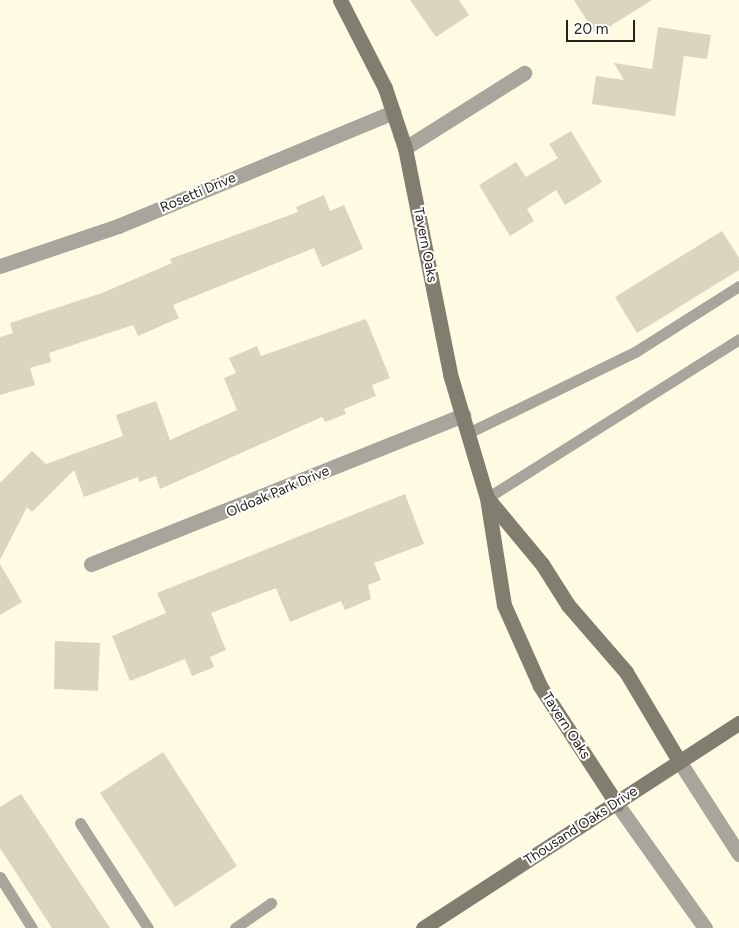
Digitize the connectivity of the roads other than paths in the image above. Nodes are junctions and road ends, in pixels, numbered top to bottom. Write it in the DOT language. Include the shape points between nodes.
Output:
graph roads {
  1 [pos="340,0"];
  2 [pos="524,74"];
  3 [pos="393,112"];
  4 [pos="405,148"];
  5 [pos="0,266"];
  6 [pos="739,286"];
  7 [pos="739,339"];
  8 [pos="463,415"];
  9 [pos="468,433"];
  10 [pos="487,498"];
  11 [pos="91,564"];
  12 [pos="739,723"];
  13 [pos="679,761"];
  14 [pos="617,804"];
  15 [pos="80,823"];
  16 [pos="739,854"];
  17 [pos="0,878"];
  18 [pos="271,903"];
  19 [pos="32,928"];
  20 [pos="148,928"];
  21 [pos="234,928"];
  22 [pos="423,928"];
  23 [pos="705,928"];
  1 -- 3 [label="street, Tavern Oaks"];
  2 -- 4 [label="street"];
  3 -- 4 [label="street, Tavern Oaks"];
  3 -- 5 [label="street, Rosetti Drive" via="118,226"];
  4 -- 8 [label="street, Tavern Oaks" via="450,374"];
  6 -- 9 [label="lane" via="635,352"];
  7 -- 10 [label="lane"];
  8 -- 9 [label="street, Tavern Oaks"];
  8 -- 11 [label="street, Oldoak Park Drive"];
  9 -- 10 [label="street, Tavern Oaks"];
  10 -- 13 [label="street, Tavern Oaks" via="542,564 568,605 626,672"];
  10 -- 14 [label="street, Tavern Oaks" via="504,605 540,686"];
  12 -- 13 [label="street, Thousand Oaks Drive"];
  13 -- 14 [label="street, Thousand Oaks Drive"];
  13 -- 16 [label="street, Tavern Oaks"];
  14 -- 22 [label="street, Thousand Oaks Drive"];
  14 -- 23 [label="street, Tavern Oaks"];
  15 -- 20 [label="lane"];
  17 -- 19 [label="lane"];
  18 -- 21 [label="lane"];
}
